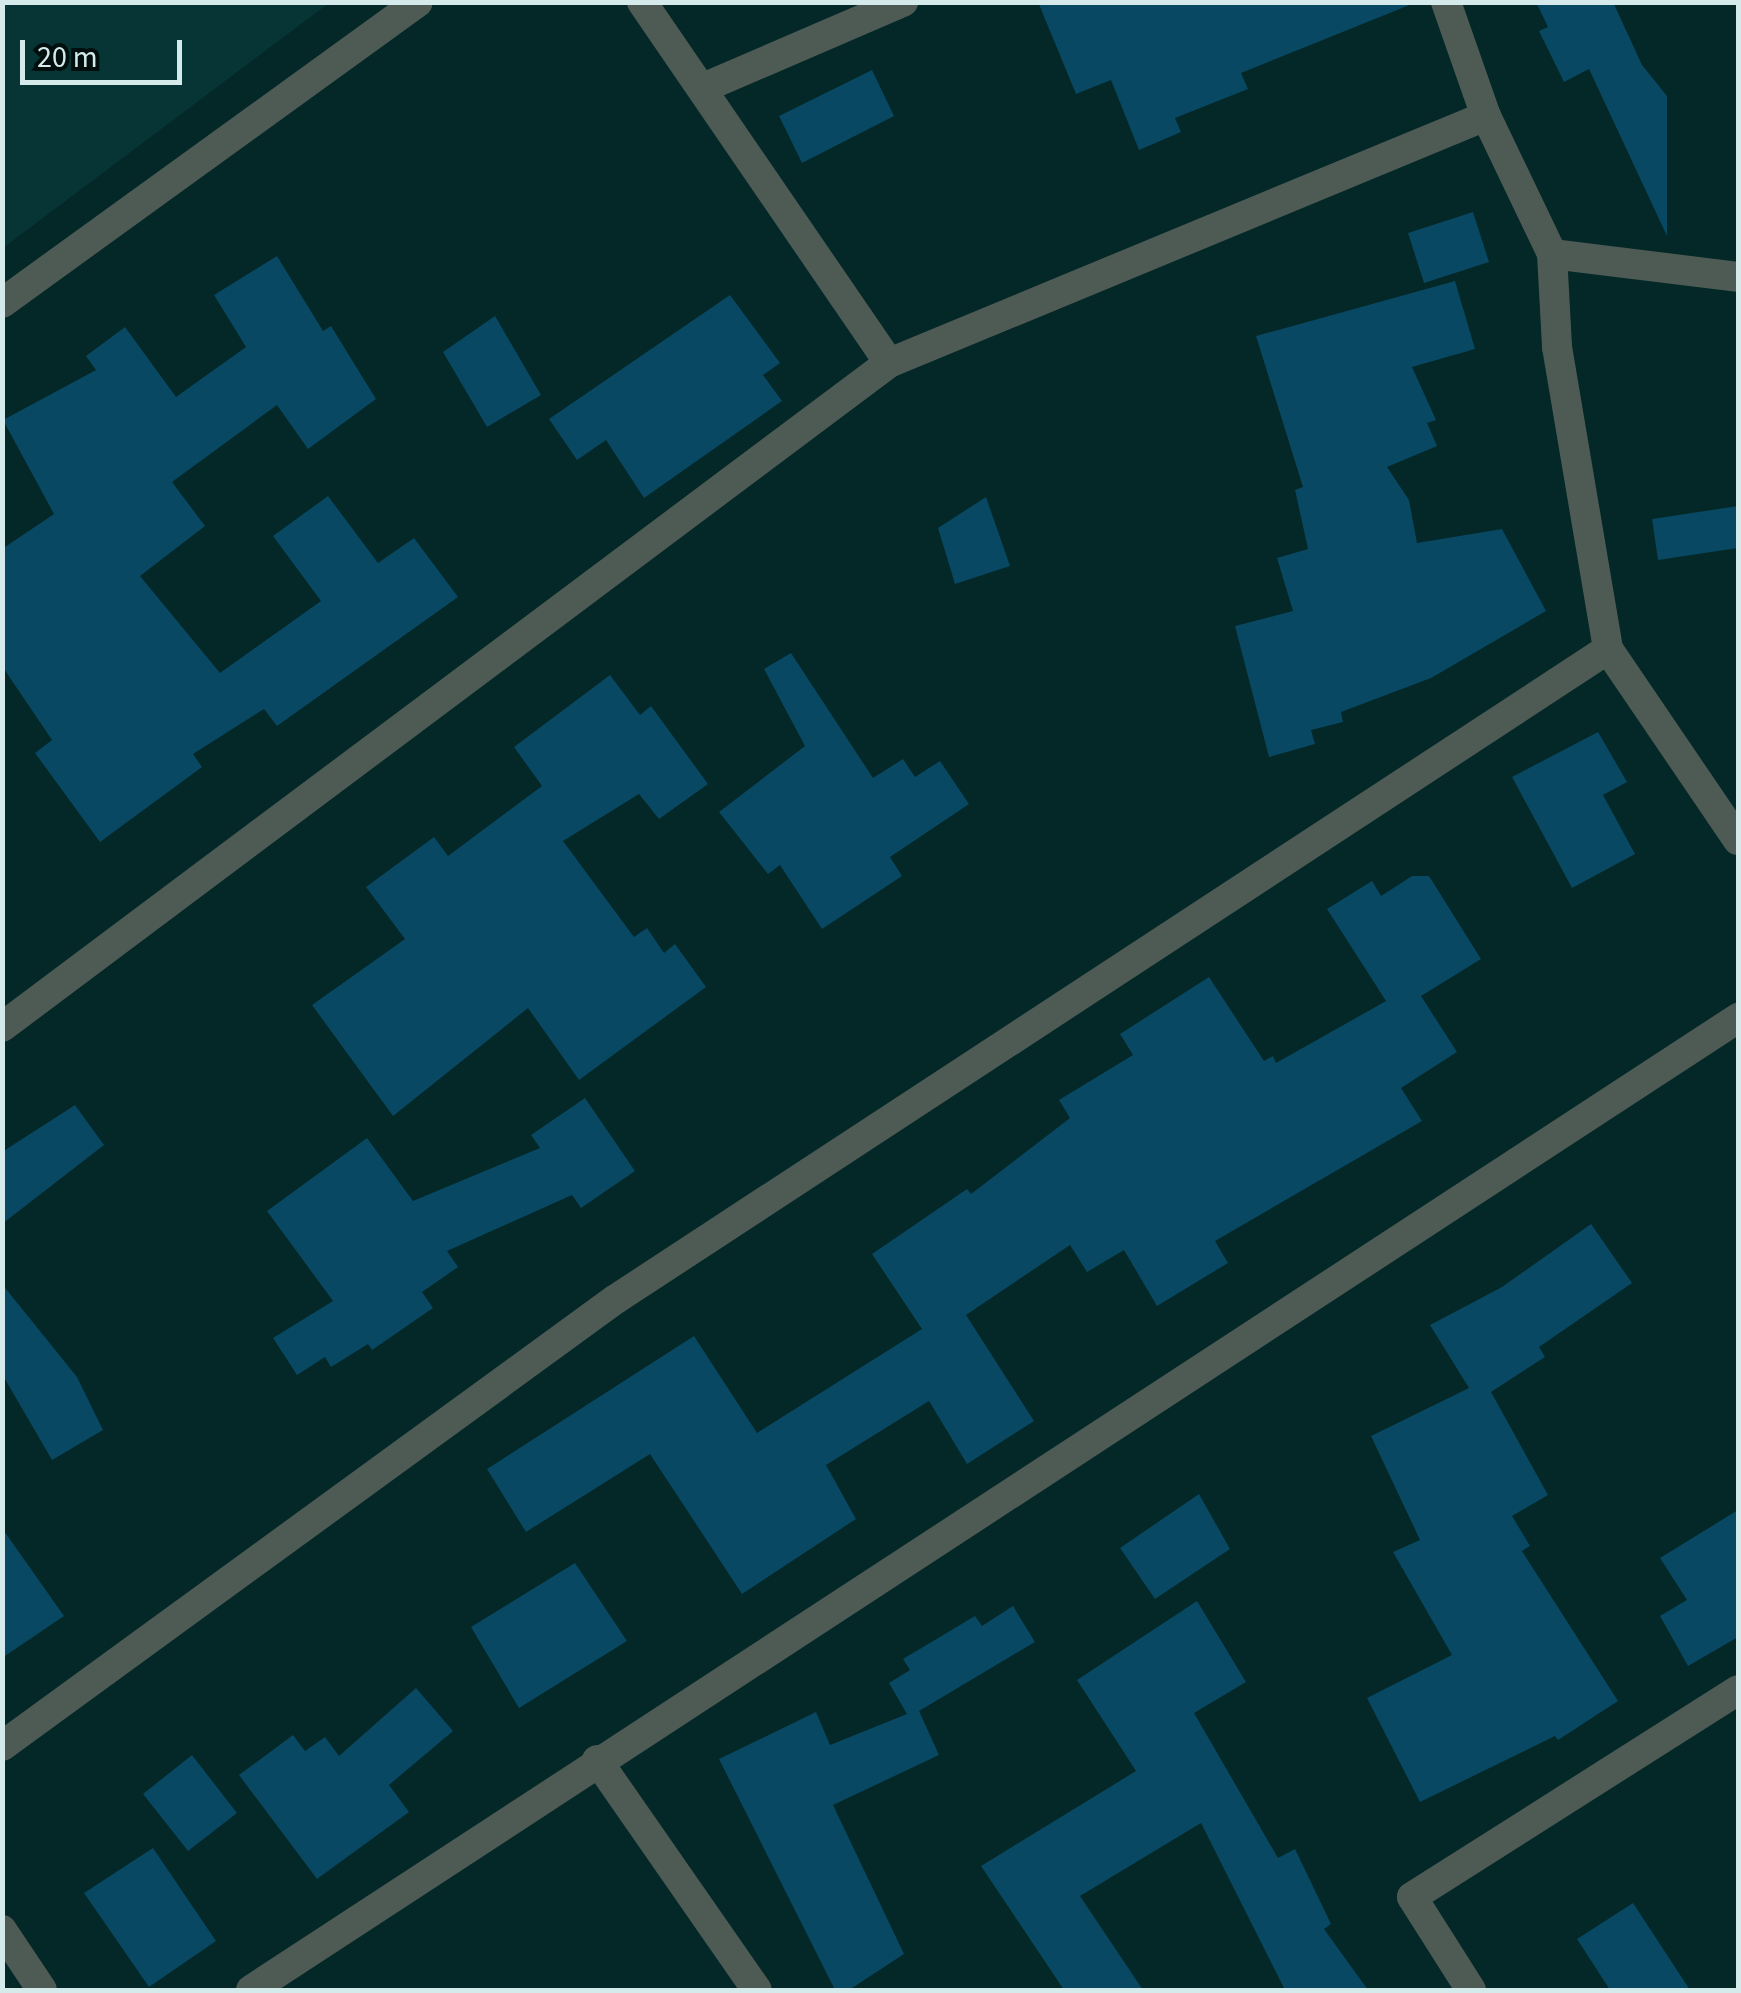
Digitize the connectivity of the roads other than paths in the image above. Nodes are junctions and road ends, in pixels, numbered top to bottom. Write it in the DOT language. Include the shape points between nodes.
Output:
graph roads {
  1 [pos="418,2"];
  2 [pos="642,2"];
  3 [pos="903,2"];
  4 [pos="1446,2"];
  5 [pos="703,88"];
  6 [pos="1486,116"];
  7 [pos="1552,254"];
  8 [pos="1738,277"];
  9 [pos="2,303"];
  10 [pos="889,363"];
  11 [pos="1608,648"];
  12 [pos="1738,840"];
  13 [pos="1738,1018"];
  14 [pos="2,1027"];
  15 [pos="1738,1690"];
  16 [pos="2,1746"];
  17 [pos="597,1760"];
  18 [pos="2,1930"];
  19 [pos="42,1990"];
  20 [pos="251,1990"];
  21 [pos="756,1990"];
  22 [pos="1471,1990"];
  1 -- 9 [label="street"];
  2 -- 5 [label="street"];
  3 -- 5 [label="street"];
  4 -- 6 [label="street"];
  5 -- 10 [label="street"];
  6 -- 7 [label="street"];
  6 -- 10 [label="street"];
  7 -- 8 [label="street"];
  7 -- 11 [label="street" via="1557,347"];
  10 -- 14 [label="street"];
  11 -- 12 [label="street"];
  11 -- 16 [label="street" via="616,1299"];
  13 -- 17 [label="street"];
  15 -- 22 [label="street" via="1412,1897"];
  17 -- 20 [label="street"];
  17 -- 21 [label="street"];
  18 -- 19 [label="street"];
}
